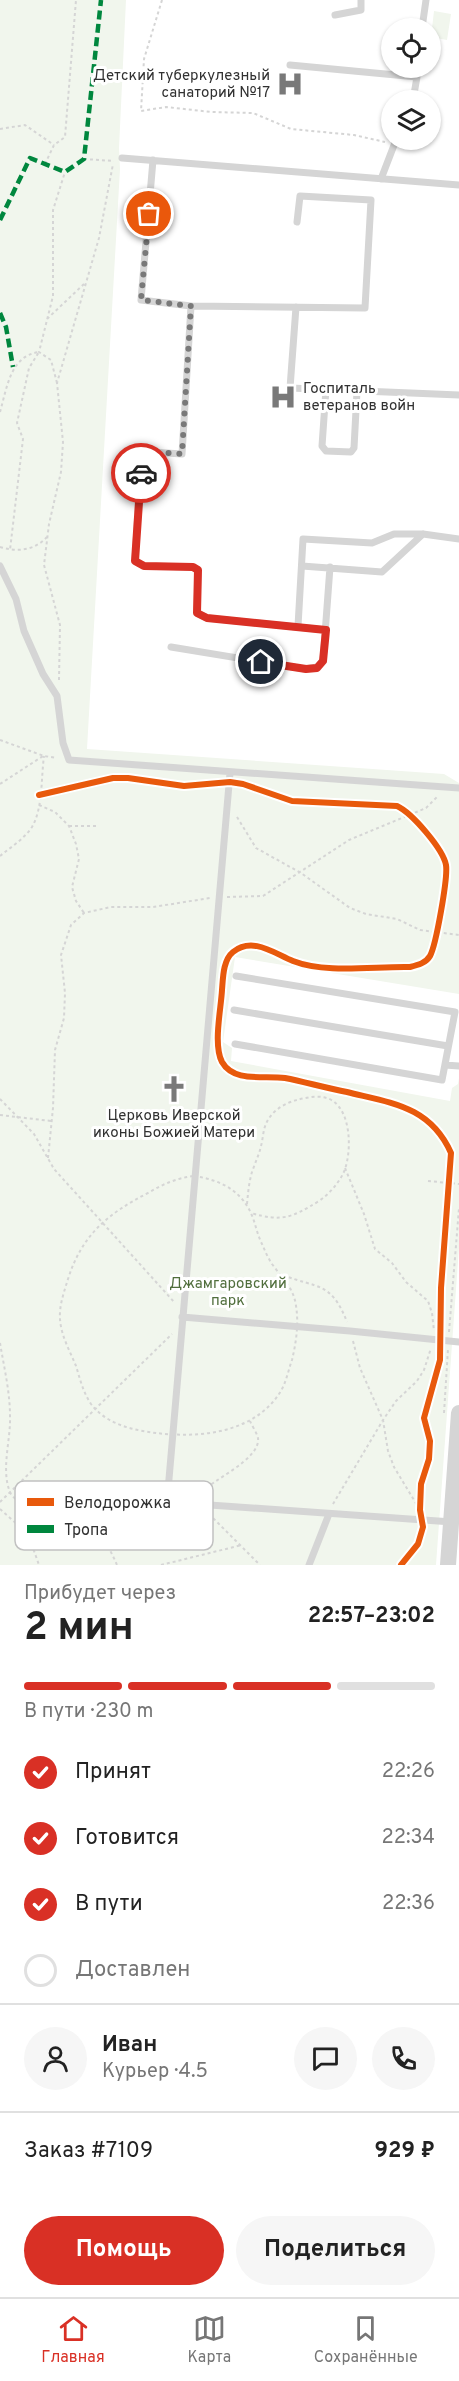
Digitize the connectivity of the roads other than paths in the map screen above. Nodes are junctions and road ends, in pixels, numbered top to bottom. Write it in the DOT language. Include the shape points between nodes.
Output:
graph roads {
  1 [pos="362,0"];
  2 [pos="426,0"];
  3 [pos="335,15"];
  4 [pos="423,18"];
  5 [pos="290,65"];
  6 [pos="381,74"];
  7 [pos="392,150"];
  8 [pos="122,158"];
  9 [pos="153,160"];
  10 [pos="381,179"];
  11 [pos="459,185"];
  12 [pos="297,222"];
  13 [pos="191,306"];
  14 [pos="296,307"];
  15 [pos="326,389"];
  16 [pos="357,391"];
  17 [pos="459,395"];
  18 [pos="423,534"];
  19 [pos="459,539"];
  20 [pos="0,566"];
  21 [pos="303,566"];
  22 [pos="330,567"];
  23 [pos="298,626"];
  24 [pos="326,630"];
  25 [pos="171,647"];
  26 [pos="230,772"];
  27 [pos="459,788"];
  28 [pos="236,976"];
  29 [pos="234,1010"];
  30 [pos="235,1044"];
  31 [pos="448,1046"];
  32 [pos="445,1065"];
  33 [pos="459,1066"];
  34 [pos="182,1317"];
  35 [pos="459,1342"];
  36 [pos="459,1413"];
  37 [pos="457,1466"];
  38 [pos="169,1481"];
  39 [pos="213,1505"];
  40 [pos="329,1514"];
  41 [pos="454,1529"];
  42 [pos="309,1565"];
  43 [pos="448,1565"];
  1 -- 3 [label="lane" via="360,10"];
  2 -- 4 [label="lane"];
  5 -- 6 [label="lane"];
  7 -- 10 [label="lane"];
  8 -- 9 [label="lane"];
  9 -- 10 [label="lane"];
  9 -- 13 [label="lane" via="141,300"];
  10 -- 11 [label="lane"];
  12 -- 14 [label="lane" via="300,196 371,200 364,308"];
  13 -- 14 [label="lane"];
  13 -- 23 [label="lane" via="182,454 152,452 141,460 135,561 144,566 198,570 197,613 207,618"];
  14 -- 15 [label="lane" via="290,388"];
  15 -- 16 [label="lane"];
  15 -- 16 [label="lane" via="322,446 326,451 351,452 354,448"];
  16 -- 17 [label="lane"];
  18 -- 19 [label="lane"];
  18 -- 21 [label="lane" via="394,534 372,543 303,539"];
  18 -- 22 [label="lane" via="382,572"];
  20 -- 26 [label="lane" via="16,599 24,631 57,696 69,760"];
  21 -- 22 [label="lane"];
  21 -- 23 [label="lane"];
  22 -- 24 [label="lane"];
  23 -- 24 [label="lane"];
  24 -- 25 [label="lane" via="323,661 317,668"];
  26 -- 27 [label="lane"];
  26 -- 34 [label="lane"];
  28 -- 31 [label="lane" via="454,1012"];
  29 -- 31 [label="lane"];
  30 -- 32 [label="lane" via="442,1080"];
  31 -- 32 [label="lane"];
  32 -- 33 [label="lane"];
  34 -- 35 [label="lane"];
  34 -- 38 [label="lane"];
  36 -- 37 [label="street"];
  37 -- 41 [label="street"];
  39 -- 40 [label="lane"];
  40 -- 41 [label="lane" via="424,1520"];
  40 -- 42 [label="lane"];
  41 -- 43 [label="street"];
}
